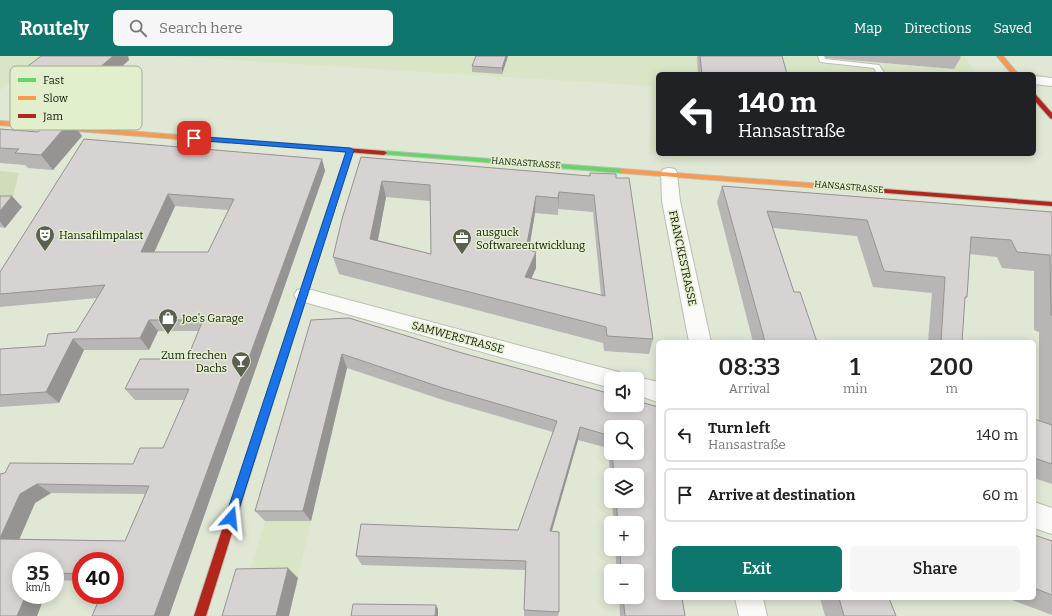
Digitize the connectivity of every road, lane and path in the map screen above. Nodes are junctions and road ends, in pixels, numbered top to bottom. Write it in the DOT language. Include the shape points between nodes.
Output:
graph roads {
  1 [pos="821,56"];
  2 [pos="1000,56"];
  3 [pos="879,72"];
  4 [pos="1013,72"];
  5 [pos="1036,80"];
  6 [pos="1052,82"];
  7 [pos="1036,98"];
  8 [pos="1052,117"];
  9 [pos="0,123"];
  10 [pos="10,124"];
  11 [pos="91,130"];
  12 [pos="350,150"];
  13 [pos="669,173"];
  14 [pos="1052,204"];
  15 [pos="304,295"];
  16 [pos="700,340"];
  17 [pos="604,377"];
  18 [pos="644,388"];
  19 [pos="656,391"];
  20 [pos="1036,516"];
  21 [pos="1052,521"];
  22 [pos="749,600"];
  23 [pos="200,616"];
  24 [pos="753,616"];
  1 -- 3 [label="lane" via="822,61 877,66"];
  2 -- 4 [label="street"];
  5 -- 6 [label="street"];
  7 -- 8 [label="street"];
  9 -- 10 [label="street, HANSASTRASSE"];
  11 -- 12 [label="street, HANSASTRASSE"];
  12 -- 13 [label="street, HANSASTRASSE"];
  12 -- 15 [label="street"];
  13 -- 14 [label="street, HANSASTRASSE"];
  13 -- 16 [label="street, FRANCKESTRASSE" via="671,201"];
  15 -- 17 [label="street, SAMWERSTRASSE"];
  15 -- 23 [label="street"];
  18 -- 19 [label="street"];
  20 -- 21 [label="street"];
  22 -- 24 [label="street"];
}
